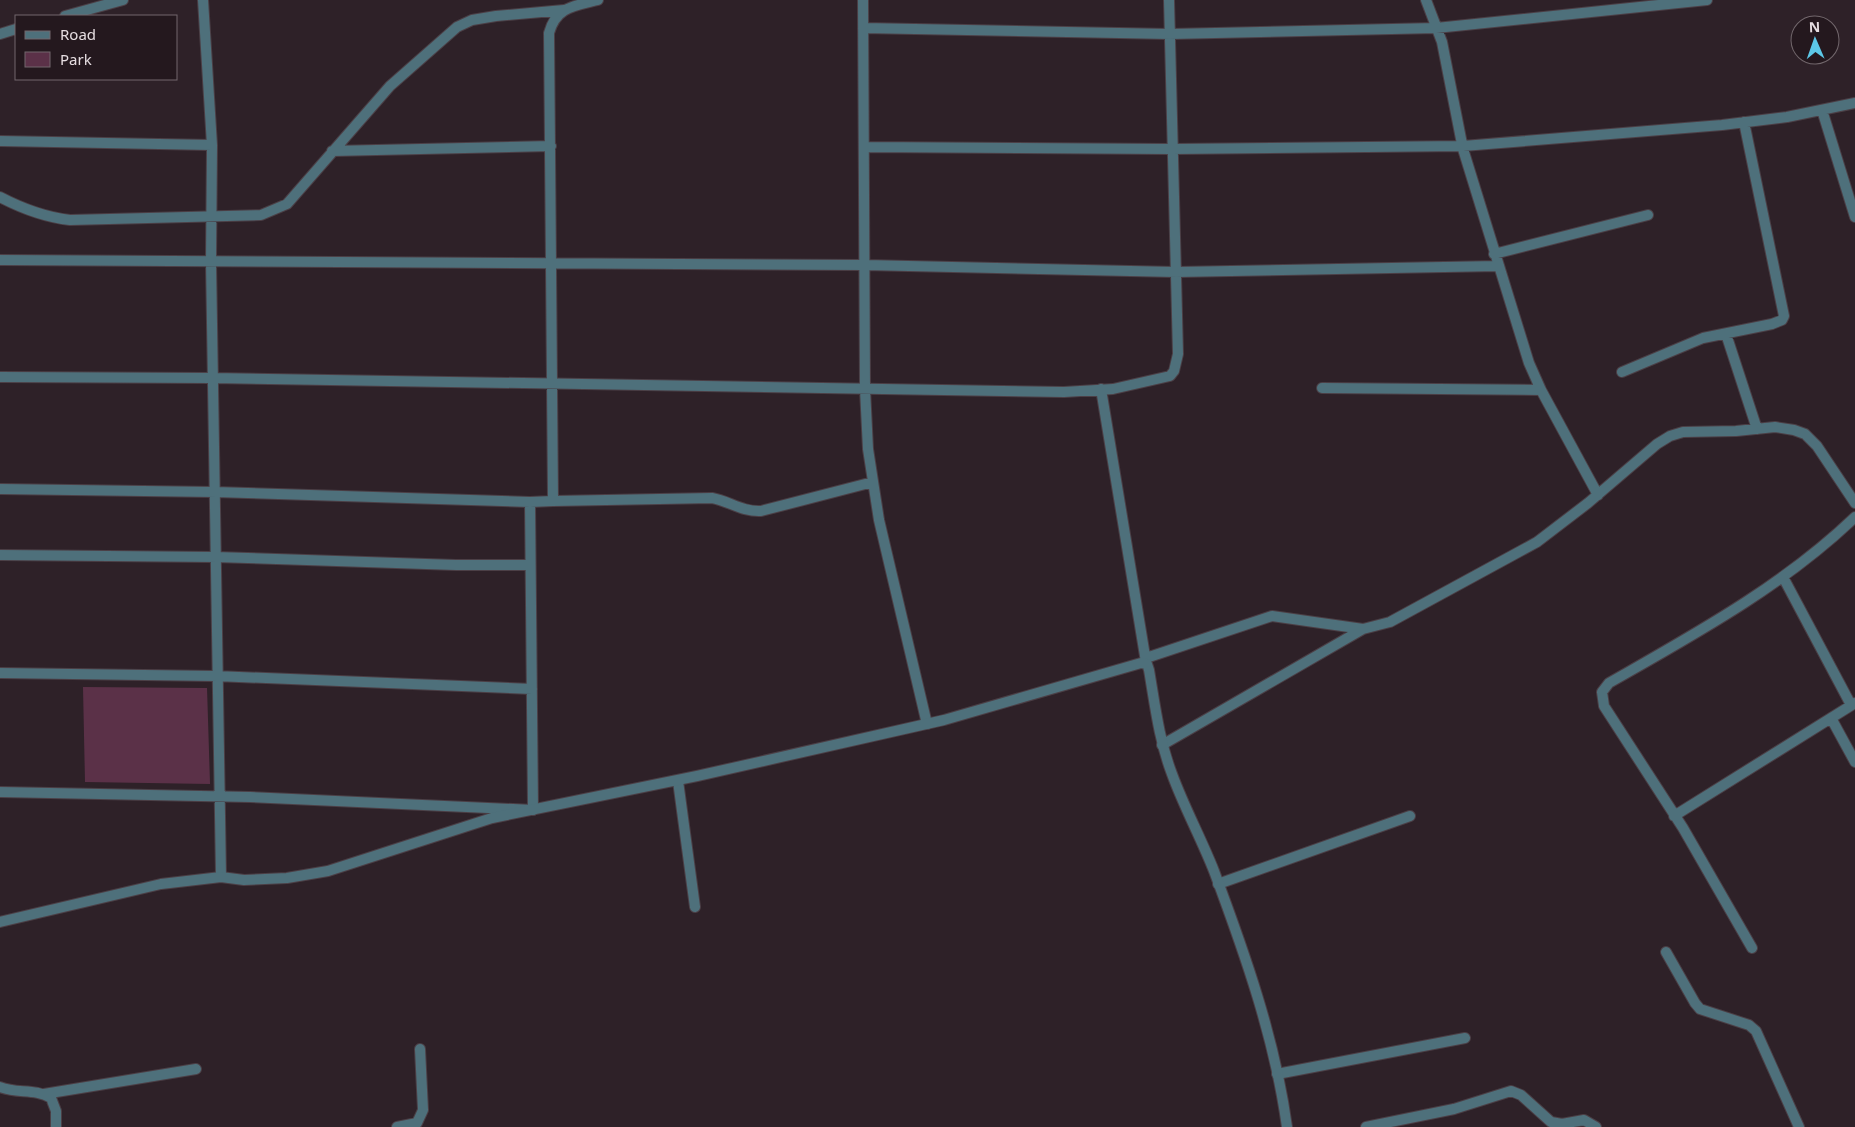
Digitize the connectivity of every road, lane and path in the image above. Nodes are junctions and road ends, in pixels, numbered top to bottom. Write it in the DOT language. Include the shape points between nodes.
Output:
graph roads {
  1 [pos="124,0"];
  2 [pos="203,0"];
  3 [pos="598,0"];
  4 [pos="863,0"];
  5 [pos="1169,0"];
  6 [pos="1426,0"];
  7 [pos="1707,0"];
  8 [pos="565,10"];
  9 [pos="69,15"];
  10 [pos="863,28"];
  11 [pos="1436,28"];
  12 [pos="15,29"];
  13 [pos="0,34"];
  14 [pos="1170,34"];
  15 [pos="1855,103"];
  16 [pos="1822,110"];
  17 [pos="1744,122"];
  18 [pos="0,141"];
  19 [pos="212,145"];
  20 [pos="551,146"];
  21 [pos="1463,146"];
  22 [pos="864,147"];
  23 [pos="1172,149"];
  24 [pos="332,151"];
  25 [pos="0,197"];
  26 [pos="1648,215"];
  27 [pos="211,217"];
  28 [pos="1855,218"];
  29 [pos="1494,254"];
  30 [pos="0,260"];
  31 [pos="210,262"];
  32 [pos="550,262"];
  33 [pos="866,265"];
  34 [pos="1498,266"];
  35 [pos="1176,272"];
  36 [pos="1726,334"];
  37 [pos="1622,372"];
  38 [pos="0,377"];
  39 [pos="212,378"];
  40 [pos="551,384"];
  41 [pos="1322,388"];
  42 [pos="865,389"];
  43 [pos="1100,389"];
  44 [pos="1541,390"];
  45 [pos="1757,429"];
  46 [pos="873,482"];
  47 [pos="0,489"];
  48 [pos="215,492"];
  49 [pos="1598,495"];
  50 [pos="552,501"];
  51 [pos="530,502"];
  52 [pos="1855,503"];
  53 [pos="1855,517"];
  54 [pos="0,555"];
  55 [pos="215,557"];
  56 [pos="530,565"];
  57 [pos="1783,577"];
  58 [pos="1363,629"];
  59 [pos="1146,661"];
  60 [pos="0,673"];
  61 [pos="216,676"];
  62 [pos="532,689"];
  63 [pos="1853,704"];
  64 [pos="1832,718"];
  65 [pos="927,724"];
  66 [pos="1162,745"];
  67 [pos="1855,762"];
  68 [pos="678,780"];
  69 [pos="0,792"];
  70 [pos="218,796"];
  71 [pos="533,810"];
  72 [pos="1410,816"];
  73 [pos="1674,816"];
  74 [pos="221,877"];
  75 [pos="1218,884"];
  76 [pos="696,907"];
  77 [pos="0,916"];
  78 [pos="25,918"];
  79 [pos="0,922"];
  80 [pos="1752,948"];
  81 [pos="1666,952"];
  82 [pos="1465,1038"];
  83 [pos="420,1048"];
  84 [pos="196,1069"];
  85 [pos="1277,1074"];
  86 [pos="3,1090"];
  87 [pos="44,1094"];
  88 [pos="56,1127"];
  89 [pos="397,1127"];
  90 [pos="1286,1127"];
  91 [pos="1366,1127"];
  92 [pos="1596,1127"];
  93 [pos="1799,1127"];
  1 -- 9 [label="street"];
  2 -- 19 [label="street"];
  3 -- 8 [label="street"];
  4 -- 10 [label="street"];
  5 -- 14 [label="street"];
  6 -- 11 [label="street"];
  7 -- 11 [label="street"];
  8 -- 20 [label="street" via="552,21 549,33"];
  8 -- 24 [label="street" via="496,16 472,20 457,27 390,86"];
  10 -- 14 [label="street"];
  10 -- 22 [label="street"];
  11 -- 14 [label="street"];
  11 -- 21 [label="street" via="1442,42"];
  12 -- 13 [label="street"];
  14 -- 23 [label="street"];
  15 -- 16 [label="street"];
  16 -- 17 [label="street"];
  16 -- 28 [label="street"];
  17 -- 21 [label="street"];
  17 -- 36 [label="street" via="1784,316 1772,324"];
  18 -- 19 [label="street"];
  19 -- 27 [label="street"];
  20 -- 24 [label="street"];
  20 -- 32 [label="street"];
  21 -- 23 [label="street"];
  21 -- 29 [label="street"];
  22 -- 23 [label="street"];
  22 -- 33 [label="street"];
  23 -- 35 [label="street"];
  24 -- 27 [label="street" via="287,204 261,215"];
  25 -- 27 [label="street" via="26,210 70,220"];
  26 -- 29 [label="street"];
  27 -- 31 [label="street"];
  29 -- 34 [label="street"];
  30 -- 31 [label="street"];
  31 -- 32 [label="street"];
  31 -- 39 [label="street"];
  32 -- 33 [label="street"];
  32 -- 40 [label="street"];
  33 -- 35 [label="street"];
  33 -- 42 [label="street"];
  34 -- 35 [label="street"];
  34 -- 44 [label="street"];
  35 -- 43 [label="street" via="1178,354 1174,371 1170,376 1154,381"];
  36 -- 37 [label="street" via="1689,343"];
  36 -- 45 [label="street"];
  38 -- 39 [label="street"];
  39 -- 40 [label="street"];
  39 -- 48 [label="street"];
  40 -- 42 [label="street"];
  40 -- 50 [label="street"];
  41 -- 44 [label="street"];
  42 -- 43 [label="street" via="1064,392"];
  42 -- 46 [label="street"];
  43 -- 59 [label="street"];
  44 -- 49 [label="street"];
  45 -- 49 [label="street" via="1683,432 1670,436"];
  45 -- 52 [label="street" via="1775,427 1805,434 1817,446"];
  46 -- 50 [label="street" via="761,511 745,510 712,498"];
  46 -- 65 [label="street"];
  47 -- 48 [label="street"];
  48 -- 51 [label="street"];
  48 -- 55 [label="street"];
  49 -- 58 [label="street" via="1537,542 1390,622"];
  50 -- 51 [label="street"];
  51 -- 56 [label="street"];
  53 -- 57 [label="street"];
  54 -- 55 [label="street"];
  55 -- 56 [label="street"];
  55 -- 61 [label="street"];
  56 -- 62 [label="street"];
  57 -- 63 [label="street"];
  57 -- 73 [label="street" via="1714,623 1609,683 1602,692 1604,706"];
  58 -- 59 [label="street" via="1272,616"];
  58 -- 66 [label="street"];
  59 -- 65 [label="street"];
  59 -- 66 [label="street"];
  60 -- 61 [label="street"];
  61 -- 62 [label="street"];
  61 -- 70 [label="street"];
  62 -- 71 [label="street"];
  63 -- 64 [label="street"];
  64 -- 67 [label="street"];
  64 -- 73 [label="street"];
  65 -- 68 [label="street"];
  66 -- 75 [label="street"];
  68 -- 71 [label="street"];
  68 -- 76 [label="street"];
  69 -- 70 [label="street"];
  70 -- 71 [label="street"];
  70 -- 74 [label="street"];
  71 -- 74 [label="street" via="492,818 328,871 287,878 244,880"];
  72 -- 75 [label="street"];
  73 -- 80 [label="street"];
  74 -- 78 [label="street" via="161,884"];
  75 -- 85 [label="street" via="1255,989"];
  77 -- 78 [label="street"];
  78 -- 79 [label="street"];
  81 -- 93 [label="street" via="1700,1009 1749,1025 1756,1031"];
  82 -- 85 [label="street"];
  83 -- 89 [label="street" via="422,1118 417,1123"];
  84 -- 87 [label="street"];
  85 -- 90 [label="street"];
  86 -- 87 [label="street"];
  87 -- 88 [label="street" via="51,1098 56,1111"];
  91 -- 92 [label="street" via="1454,1109 1511,1091 1521,1095 1551,1122 1562,1124 1584,1120"];
}
